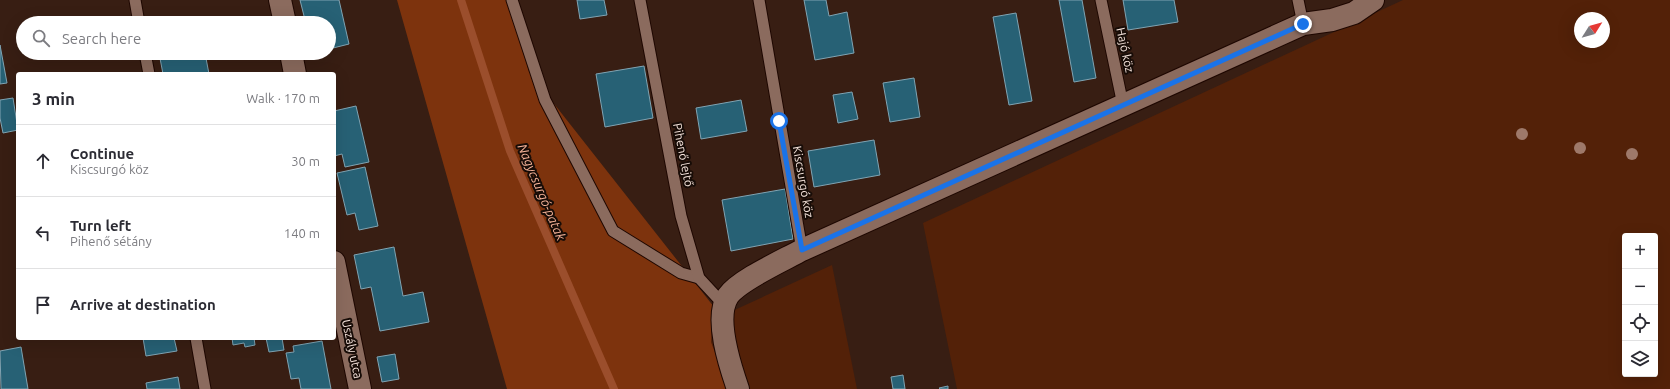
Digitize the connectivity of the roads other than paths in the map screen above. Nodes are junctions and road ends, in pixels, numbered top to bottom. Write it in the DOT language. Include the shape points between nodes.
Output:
graph roads {
  1 [pos="135,0"];
  2 [pos="280,0"];
  3 [pos="512,0"];
  4 [pos="640,0"];
  5 [pos="759,0"];
  6 [pos="1100,0"];
  7 [pos="1298,0"];
  8 [pos="1373,0"];
  9 [pos="138,16"];
  10 [pos="283,16"];
  11 [pos="1303,24"];
  12 [pos="146,60"];
  13 [pos="292,60"];
  14 [pos="148,72"];
  15 [pos="295,72"];
  16 [pos="1123,105"];
  17 [pos="802,250"];
  18 [pos="336,272"];
  19 [pos="699,278"];
  20 [pos="724,305"];
  21 [pos="196,340"];
  22 [pos="205,389"];
  23 [pos="360,389"];
  24 [pos="738,389"];
  1 -- 9 [label="lane"];
  2 -- 10 [label="street"];
  3 -- 19 [label="lane" via="545,100 613,231 681,273"];
  4 -- 19 [label="lane, Pihenő lejtő" via="681,216"];
  5 -- 17 [label="lane, Kiscsurgó köz"];
  6 -- 16 [label="lane, Hajó köz"];
  7 -- 11 [label="lane"];
  8 -- 11 [label="street" via="1354,13 1332,20"];
  11 -- 16 [label="street"];
  12 -- 14 [label="lane"];
  13 -- 15 [label="street"];
  16 -- 17 [label="street"];
  17 -- 20 [label="street" via="757,274 729,294"];
  18 -- 23 [label="street, Uszály utca"];
  19 -- 20 [label="lane, Pihenő lejtő"];
  20 -- 24 [label="street" via="723,333"];
  21 -- 22 [label="lane"];
}
